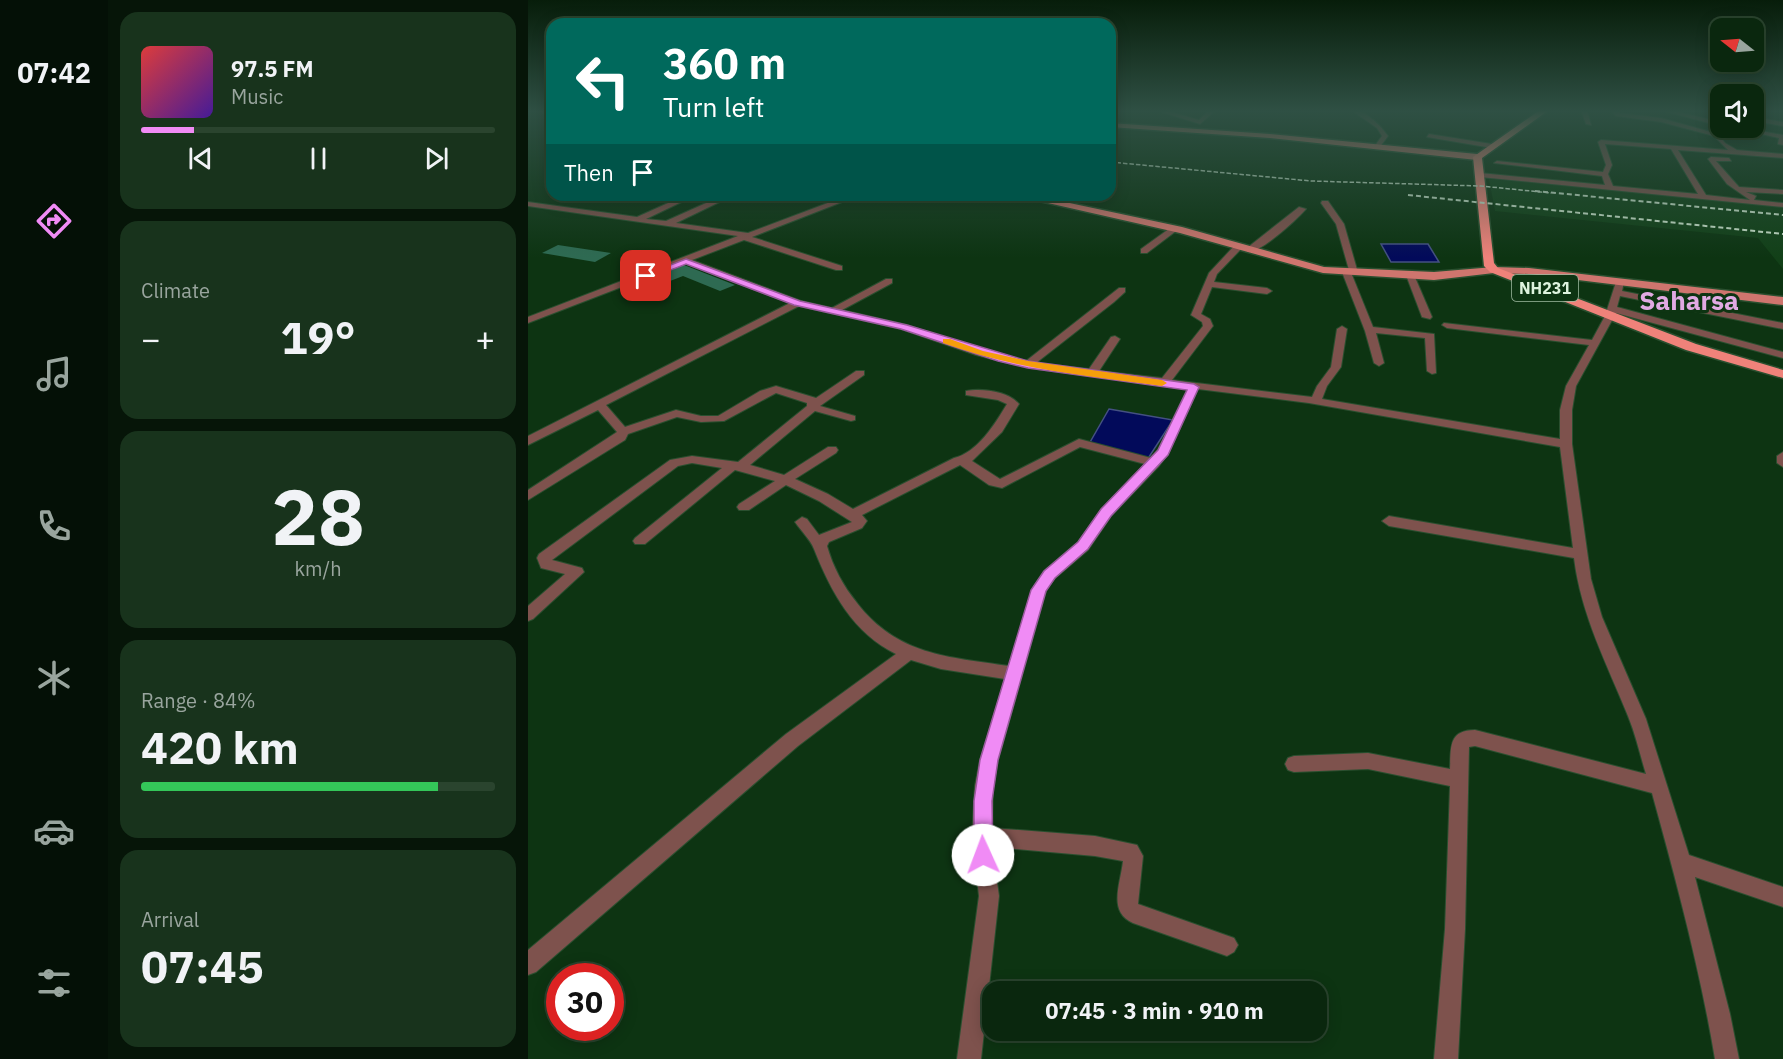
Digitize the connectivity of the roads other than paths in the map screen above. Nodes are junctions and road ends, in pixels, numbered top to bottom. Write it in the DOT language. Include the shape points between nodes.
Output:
graph roads {
  1 [pos="1477,159"];
  2 [pos="1607,159"];
  3 [pos="1680,159"];
  4 [pos="1712,159"];
  5 [pos="1718,159"];
  6 [pos="1497,163"];
  7 [pos="1783,164"];
  8 [pos="1605,174"];
  9 [pos="1479,176"];
  10 [pos="1610,188"];
  11 [pos="1735,188"];
  12 [pos="1783,192"];
  13 [pos="1703,197"];
  14 [pos="679,201"];
  15 [pos="717,201"];
  16 [pos="817,201"];
  17 [pos="840,201"];
  18 [pos="1047,201"];
  19 [pos="1325,203"];
  20 [pos="1763,203"];
  21 [pos="528,204"];
  22 [pos="809,205"];
  23 [pos="1783,205"];
  24 [pos="1302,209"];
  25 [pos="638,220"];
  26 [pos="667,224"];
  27 [pos="1176,228"];
  28 [pos="745,236"];
  29 [pos="1244,248"];
  30 [pos="1144,251"];
  31 [pos="686,261"];
  32 [pos="838,268"];
  33 [pos="1494,270"];
  34 [pos="1350,273"];
  35 [pos="1410,275"];
  36 [pos="889,281"];
  37 [pos="1209,284"];
  38 [pos="1619,287"];
  39 [pos="1122,290"];
  40 [pos="1268,291"];
  41 [pos="1783,301"];
  42 [pos="798,303"];
  43 [pos="832,311"];
  44 [pos="1611,313"];
  45 [pos="1427,317"];
  46 [pos="528,320"];
  47 [pos="1446,325"];
  48 [pos="1783,326"];
  49 [pos="1342,329"];
  50 [pos="1369,329"];
  51 [pos="1115,339"];
  52 [pos="1594,343"];
  53 [pos="1783,355"];
  54 [pos="1379,363"];
  55 [pos="1028,364"];
  56 [pos="1432,371"];
  57 [pos="860,373"];
  58 [pos="1092,373"];
  59 [pos="1783,374"];
  60 [pos="1164,383"];
  61 [pos="1194,387"];
  62 [pos="970,393"];
  63 [pos="1316,401"];
  64 [pos="599,404"];
  65 [pos="814,406"];
  66 [pos="851,418"];
  67 [pos="623,432"];
  68 [pos="528,441"];
  69 [pos="1566,444"];
  70 [pos="832,450"];
  71 [pos="1783,456"];
  72 [pos="963,462"];
  73 [pos="1155,463"];
  74 [pos="1783,463"];
  75 [pos="737,466"];
  76 [pos="785,480"];
  77 [pos="528,496"];
  78 [pos="744,507"];
  79 [pos="852,515"];
  80 [pos="1389,521"];
  81 [pos="802,522"];
  82 [pos="640,541"];
  83 [pos="820,546"];
  84 [pos="1581,554"];
  85 [pos="528,615"];
  86 [pos="909,653"];
  87 [pos="1013,673"];
  88 [pos="1294,764"];
  89 [pos="1458,779"];
  90 [pos="1659,786"];
  91 [pos="982,837"];
  92 [pos="1682,862"];
  93 [pos="1783,897"];
  94 [pos="1227,945"];
  95 [pos="528,964"];
  96 [pos="969,1059"];
  97 [pos="1446,1059"];
  98 [pos="1727,1059"];
  1 -- 9 [label="highway, NH231"];
  2 -- 8 [label="street"];
  3 -- 13 [label="street"];
  4 -- 11 [label="street"];
  5 -- 7 [label="street"];
  6 -- 8 [label="street"];
  8 -- 10 [label="street"];
  9 -- 10 [label="street"];
  9 -- 33 [label="highway, NH231" via="1488,264"];
  10 -- 13 [label="street"];
  11 -- 12 [label="street"];
  11 -- 20 [label="street"];
  13 -- 20 [label="street"];
  14 -- 25 [label="street"];
  15 -- 26 [label="street"];
  16 -- 22 [label="street"];
  17 -- 28 [label="street"];
  18 -- 27 [label="main road"];
  19 -- 34 [label="street" via="1340,224"];
  20 -- 23 [label="street"];
  21 -- 25 [label="street"];
  24 -- 29 [label="street" via="1278,230"];
  25 -- 26 [label="street"];
  26 -- 28 [label="street"];
  27 -- 29 [label="main road"];
  27 -- 30 [label="street"];
  28 -- 31 [label="street"];
  28 -- 32 [label="street"];
  29 -- 34 [label="main road" via="1323,270"];
  29 -- 37 [label="street" via="1216,268"];
  31 -- 42 [label="street"];
  31 -- 46 [label="street"];
  33 -- 35 [label="main road"];
  33 -- 38 [label="main road" via="1529,271"];
  33 -- 44 [label="highway, NH231"];
  34 -- 35 [label="main road"];
  34 -- 50 [label="street"];
  35 -- 45 [label="street"];
  36 -- 43 [label="street"];
  37 -- 40 [label="street"];
  37 -- 60 [label="street" via="1196,315 1207,321 1208,326"];
  38 -- 41 [label="main road"];
  38 -- 44 [label="street"];
  38 -- 48 [label="street"];
  39 -- 55 [label="street" via="1058,336"];
  42 -- 43 [label="street"];
  42 -- 64 [label="street"];
  43 -- 55 [label="street" via="904,327 980,353"];
  44 -- 52 [label="street"];
  44 -- 53 [label="street"];
  44 -- 59 [label="highway, NH231" via="1691,347"];
  47 -- 52 [label="street"];
  49 -- 63 [label="street" via="1336,367"];
  50 -- 54 [label="street"];
  50 -- 56 [label="street" via="1430,336"];
  51 -- 58 [label="street"];
  52 -- 69 [label="street" via="1571,386"];
  55 -- 58 [label="street"];
  57 -- 65 [label="street"];
  58 -- 60 [label="street"];
  60 -- 61 [label="street"];
  61 -- 63 [label="street"];
  61 -- 73 [label="street"];
  62 -- 72 [label="street" via="1004,398 1013,404 998,429"];
  63 -- 69 [label="street"];
  64 -- 67 [label="street"];
  64 -- 68 [label="street"];
  65 -- 66 [label="street"];
  65 -- 67 [label="street" via="813,401 776,388 720,418 701,419 676,413"];
  65 -- 75 [label="street"];
  67 -- 77 [label="street" via="607,447"];
  69 -- 84 [label="street"];
  70 -- 76 [label="street"];
  71 -- 74 [label="street"];
  72 -- 73 [label="street" via="1002,484 1079,443"];
  72 -- 79 [label="street" via="953,462"];
  73 -- 87 [label="street" via="1106,513 1083,546 1044,580"];
  75 -- 76 [label="street"];
  75 -- 82 [label="street"];
  75 -- 85 [label="street" via="684,459 674,463 544,558 546,564 578,573"];
  76 -- 78 [label="street"];
  76 -- 79 [label="street"];
  79 -- 83 [label="street" via="860,521 857,525 824,539"];
  80 -- 84 [label="street"];
  81 -- 83 [label="street"];
  83 -- 86 [label="street" via="825,565 856,616 876,636"];
  84 -- 90 [label="street" via="1594,618 1638,719"];
  86 -- 87 [label="street"];
  86 -- 95 [label="street" via="792,740"];
  87 -- 91 [label="street" via="986,777"];
  88 -- 89 [label="street" via="1368,761"];
  89 -- 90 [label="street" via="1460,743 1475,738"];
  89 -- 97 [label="street" via="1455,928"];
  90 -- 92 [label="street"];
  91 -- 94 [label="street" via="1130,852 1133,864 1126,898 1128,909"];
  91 -- 96 [label="street" via="989,896"];
  92 -- 93 [label="street"];
  92 -- 98 [label="street"];
}
